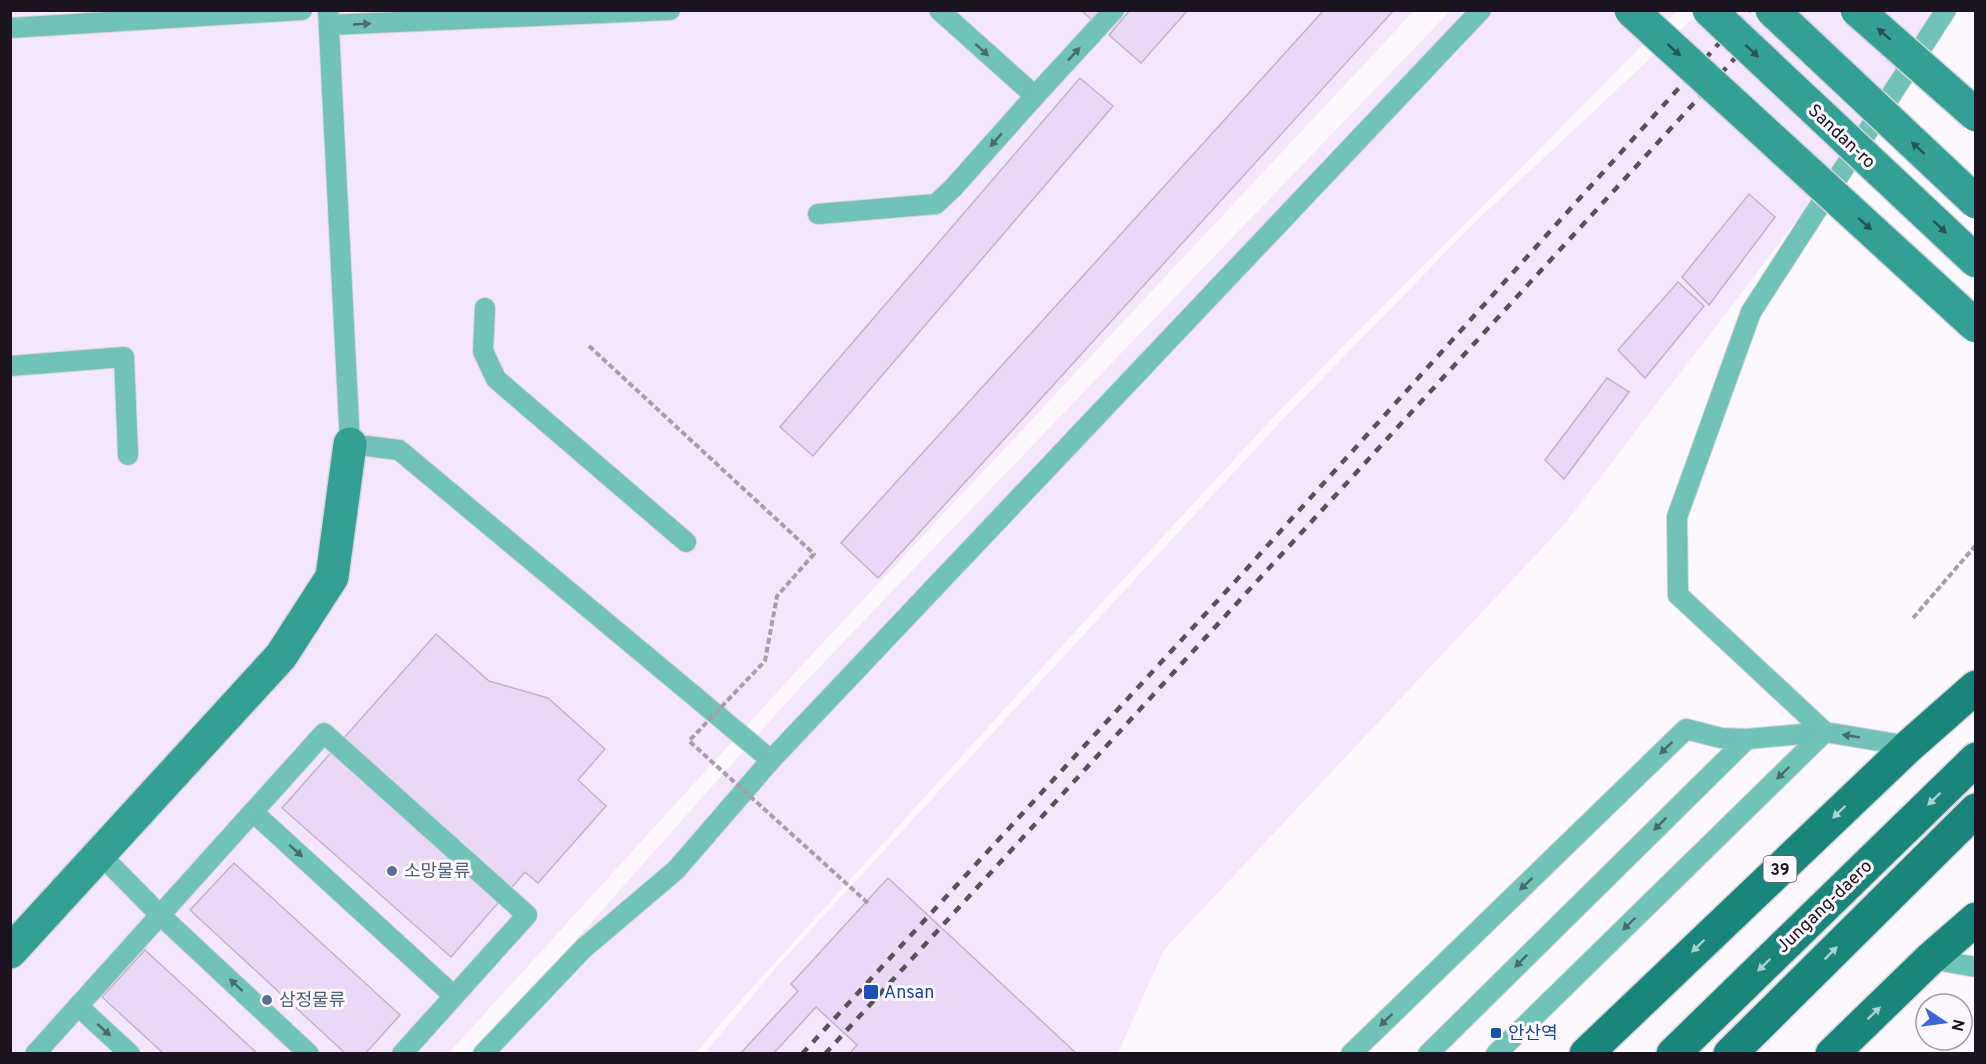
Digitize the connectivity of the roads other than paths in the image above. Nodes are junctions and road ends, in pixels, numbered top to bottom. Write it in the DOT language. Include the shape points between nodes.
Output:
graph roads {
  1 [pos="302,10"];
  2 [pos="670,10"];
  3 [pos="939,10"];
  4 [pos="1114,10"];
  5 [pos="1481,10"];
  6 [pos="1631,10"];
  7 [pos="1709,10"];
  8 [pos="1772,10"];
  9 [pos="1857,10"];
  10 [pos="1946,10"];
  11 [pos="57,18"];
  12 [pos="329,18"];
  13 [pos="10,28"];
  14 [pos="1035,96"];
  15 [pos="1976,115"];
  16 [pos="1976,202"];
  17 [pos="818,214"];
  18 [pos="1976,261"];
  19 [pos="485,308"];
  20 [pos="1976,326"];
  21 [pos="10,366"];
  22 [pos="350,444"];
  23 [pos="128,455"];
  24 [pos="686,542"];
  25 [pos="1976,687"];
  26 [pos="1825,732"];
  27 [pos="1747,739"];
  28 [pos="1909,746"];
  29 [pos="1976,759"];
  30 [pos="771,760"];
  31 [pos="1976,810"];
  32 [pos="253,812"];
  33 [pos="100,854"];
  34 [pos="159,914"];
  35 [pos="1976,919"];
  36 [pos="10,952"];
  37 [pos="1930,959"];
  38 [pos="1976,967"];
  39 [pos="454,996"];
  40 [pos="78,1006"];
  41 [pos="35,1053"];
  42 [pos="130,1053"];
  43 [pos="309,1053"];
  44 [pos="402,1053"];
  45 [pos="483,1053"];
  46 [pos="1351,1053"];
  47 [pos="1428,1053"];
  48 [pos="1496,1053"];
  49 [pos="1586,1053"];
  50 [pos="1673,1053"];
  51 [pos="1730,1053"];
  52 [pos="1832,1053"];
  1 -- 11 [label="lane"];
  12 -- 2 [label="lane, one-way"];
  3 -- 14 [label="lane, one-way"];
  14 -- 4 [label="lane, one-way"];
  5 -- 30 [label="lane"];
  6 -- 20 [label="main road, one-way, bridge"];
  7 -- 18 [label="main road, Sandan-ro, one-way, bridge"];
  16 -- 8 [label="main road, one-way, bridge"];
  15 -- 9 [label="main road, one-way, bridge"];
  10 -- 26 [label="lane" via="1751,312 1677,517 1678,596"];
  11 -- 13 [label="lane"];
  12 -- 22 [label="lane"];
  14 -- 17 [label="lane, one-way" via="936,204"];
  19 -- 24 [label="lane" via="483,351 496,379"];
  21 -- 23 [label="lane" via="124,357"];
  22 -- 30 [label="lane" via="399,450"];
  22 -- 33 [label="main road" via="332,577 280,656"];
  25 -- 28 [label="main road, 39"];
  26 -- 27 [label="lane"];
  28 -- 26 [label="lane, one-way"];
  26 -- 48 [label="lane, one-way"];
  27 -- 46 [label="lane, one-way" via="1721,738 1686,729"];
  27 -- 47 [label="lane, one-way"];
  28 -- 49 [label="main road, 39, one-way"];
  29 -- 50 [label="main road, Jungang-daero, one-way"];
  30 -- 45 [label="lane" via="676,870 584,948"];
  51 -- 31 [label="main road, Jungang-daero, one-way"];
  32 -- 34 [label="lane"];
  32 -- 39 [label="lane, one-way"];
  32 -- 39 [label="lane" via="324,733 527,915"];
  33 -- 34 [label="lane"];
  33 -- 36 [label="main road"];
  34 -- 40 [label="lane"];
  43 -- 34 [label="lane, one-way"];
  35 -- 37 [label="main road"];
  37 -- 38 [label="lane"];
  52 -- 37 [label="main road, one-way"];
  39 -- 44 [label="lane"];
  40 -- 41 [label="lane"];
  40 -- 42 [label="lane, one-way"];
}
